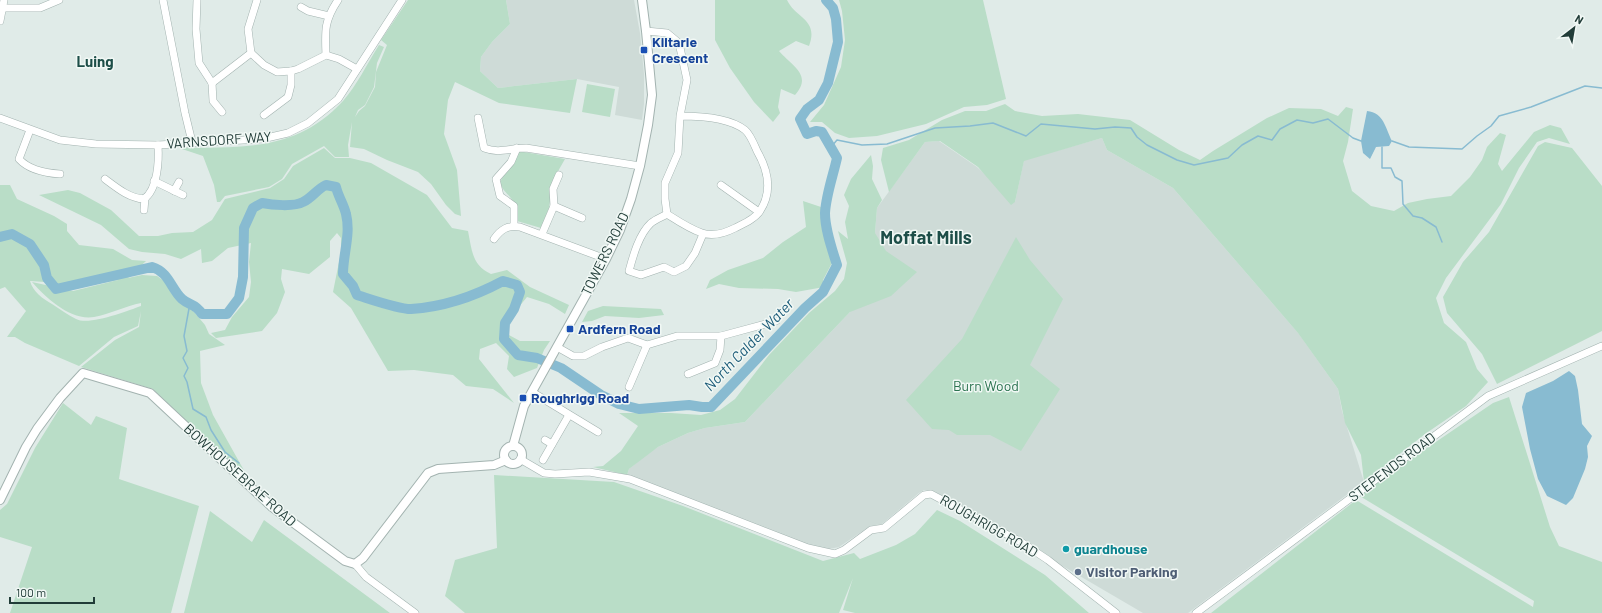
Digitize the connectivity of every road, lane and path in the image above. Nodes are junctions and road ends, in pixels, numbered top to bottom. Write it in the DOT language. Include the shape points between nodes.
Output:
graph roads {
  1 [pos="4,0"];
  2 [pos="59,0"];
  3 [pos="163,0"];
  4 [pos="197,0"];
  5 [pos="257,0"];
  6 [pos="338,0"];
  7 [pos="402,0"];
  8 [pos="642,0"];
  9 [pos="301,7"];
  10 [pos="3,8"];
  11 [pos="329,16"];
  12 [pos="0,21"];
  13 [pos="646,31"];
  14 [pos="252,53"];
  15 [pos="326,55"];
  16 [pos="357,69"];
  17 [pos="291,71"];
  18 [pos="212,83"];
  19 [pos="222,112"];
  20 [pos="264,115"];
  21 [pos="680,116"];
  22 [pos="0,118"];
  23 [pos="478,118"];
  24 [pos="30,130"];
  25 [pos="192,142"];
  26 [pos="158,145"];
  27 [pos="517,148"];
  28 [pos="640,166"];
  29 [pos="60,174"];
  30 [pos="559,175"];
  31 [pos="105,179"];
  32 [pos="154,181"];
  33 [pos="179,182"];
  34 [pos="721,186"];
  35 [pos="174,191"];
  36 [pos="183,195"];
  37 [pos="145,198"];
  38 [pos="554,206"];
  39 [pos="144,210"];
  40 [pos="760,212"];
  41 [pos="667,214"];
  42 [pos="582,218"];
  43 [pos="514,226"];
  44 [pos="542,234"];
  45 [pos="703,234"];
  46 [pos="494,239"];
  47 [pos="606,259"];
  48 [pos="776,321"];
  49 [pos="721,336"];
  50 [pos="647,345"];
  51 [pos="1602,346"];
  52 [pos="557,347"];
  53 [pos="688,374"];
  54 [pos="629,387"];
  55 [pos="532,392"];
  56 [pos="569,415"];
  57 [pos="598,432"];
  58 [pos="545,440"];
  59 [pos="552,444"];
  60 [pos="513,446"];
  61 [pos="520,459"];
  62 [pos="506,460"];
  63 [pos="543,460"];
  64 [pos="0,500"];
  65 [pos="355,564"];
  66 [pos="415,613"];
  67 [pos="1116,613"];
  68 [pos="1196,613"];
  1 -- 10 [label="street"];
  2 -- 10 [label="street" via="40,8"];
  3 -- 25 [label="street"];
  4 -- 18 [label="street" via="199,63"];
  5 -- 14 [label="street" via="248,29"];
  6 -- 11 [label="street"];
  7 -- 16 [label="street, VARNSDORF WAY"];
  8 -- 13 [label="street, TOWERS ROAD"];
  9 -- 11 [label="street"];
  10 -- 12 [label="street"];
  11 -- 15 [label="street" via="325,30"];
  13 -- 21 [label="street" via="667,32 679,43 687,80"];
  13 -- 28 [label="street, TOWERS ROAD" via="652,95"];
  14 -- 17 [label="street" via="264,65 277,72"];
  14 -- 18 [label="street"];
  15 -- 16 [label="street"];
  15 -- 17 [label="street"];
  16 -- 25 [label="street, VARNSDORF WAY" via="338,99 308,123 288,133 262,139"];
  17 -- 20 [label="street" via="288,97"];
  18 -- 19 [label="street" via="213,101"];
  21 -- 40 [label="street" via="733,122 746,131 762,158 769,180"];
  21 -- 41 [label="street" via="678,153 665,183 664,199"];
  22 -- 24 [label="street, VARNSDORF WAY"];
  23 -- 27 [label="street" via="484,148 494,152"];
  24 -- 26 [label="street, VARNSDORF WAY" via="60,140 96,144"];
  24 -- 29 [label="street" via="19,159 24,165"];
  25 -- 26 [label="street, VARNSDORF WAY"];
  26 -- 32 [label="street" via="159,167"];
  27 -- 28 [label="street"];
  27 -- 43 [label="street" via="511,162 496,180 500,196 514,206"];
  28 -- 47 [label="street, TOWERS ROAD" via="620,230"];
  30 -- 38 [label="street" via="552,189"];
  31 -- 37 [label="street" via="121,191 138,199"];
  32 -- 35 [label="street"];
  32 -- 37 [label="street"];
  33 -- 35 [label="street"];
  34 -- 40 [label="street"];
  35 -- 36 [label="street"];
  37 -- 39 [label="street"];
  38 -- 42 [label="street"];
  38 -- 44 [label="street"];
  40 -- 45 [label="street" via="747,222 721,234"];
  41 -- 45 [label="street"];
  41 -- 45 [label="street" via="651,224 641,238 629,271 642,274 664,267 674,272 686,266"];
  43 -- 44 [label="street"];
  43 -- 46 [label="street" via="500,231"];
  44 -- 47 [label="street"];
  47 -- 52 [label="street, TOWERS ROAD"];
  48 -- 49 [label="street"];
  49 -- 50 [label="street" via="677,336"];
  49 -- 53 [label="street" via="720,350 715,362"];
  50 -- 52 [label="street" via="628,338 584,356 573,356"];
  50 -- 54 [label="street"];
  51 -- 68 [label="street, STEPENDS ROAD" via="1488,396"];
  52 -- 55 [label="street, TOWERS ROAD"];
  55 -- 56 [label="street"];
  55 -- 60 [label="street, TOWERS ROAD" via="524,406"];
  56 -- 57 [label="street"];
  56 -- 59 [label="street"];
  58 -- 59 [label="street"];
  59 -- 63 [label="street"];
  60 -- 61 [label="street" via="521,451"];
  60 -- 62 [label="street" via="505,452"];
  61 -- 62 [label="street" via="513,464"];
  61 -- 67 [label="street, ROUGHRIGG ROAD" via="544,473 589,472 630,479 808,548 835,554 870,530 884,528 924,496 931,494 1021,542"];
  62 -- 65 [label="street" via="494,465 438,469 428,473 363,558"];
  64 -- 65 [label="street, BOWHOUSEBRAE ROAD" via="37,429 64,392 81,374 86,373 150,393 272,507 345,561"];
  65 -- 66 [label="street" via="366,577"];
}
